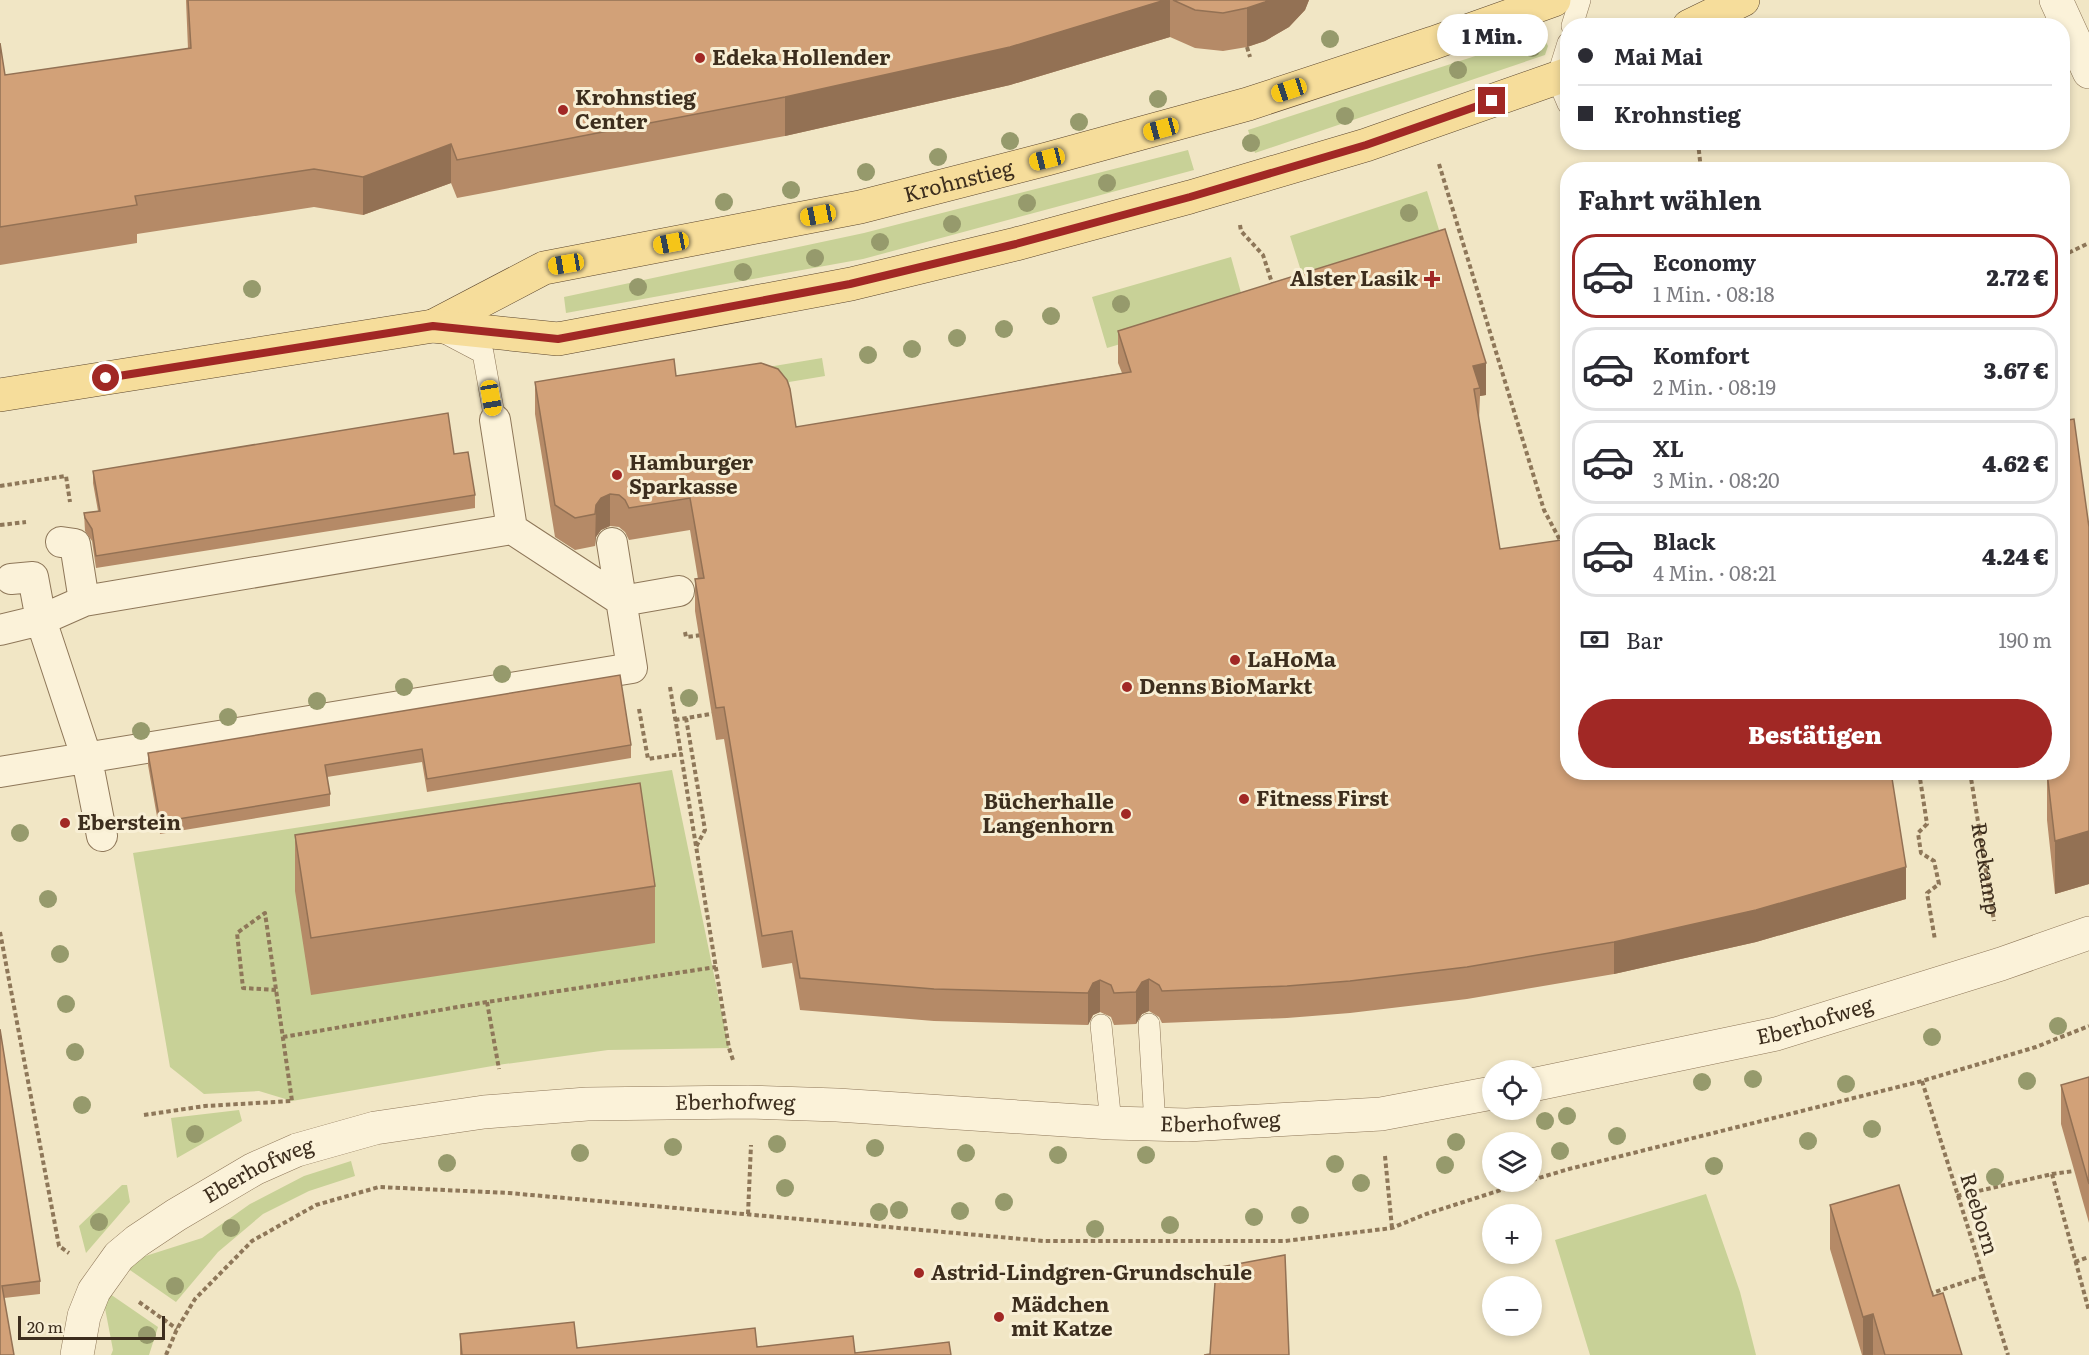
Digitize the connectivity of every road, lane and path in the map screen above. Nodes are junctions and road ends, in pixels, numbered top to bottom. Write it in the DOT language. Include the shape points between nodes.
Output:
graph roads {
  1 [pos="1554,0"];
  2 [pos="1580,0"];
  3 [pos="1743,0"];
  4 [pos="2056,0"];
  5 [pos="1574,18"];
  6 [pos="1706,18"];
  7 [pos="2064,18"];
  8 [pos="2070,31"];
  9 [pos="2089,72"];
  10 [pos="1560,86"];
  11 [pos="1427,123"];
  12 [pos="2089,243"];
  13 [pos="2070,252"];
  14 [pos="1263,255"];
  15 [pos="1274,289"];
  16 [pos="433,326"];
  17 [pos="0,395"];
  18 [pos="495,420"];
  19 [pos="66,476"];
  20 [pos="0,486"];
  21 [pos="512,529"];
  22 [pos="1560,541"];
  23 [pos="61,542"];
  24 [pos="612,543"];
  25 [pos="11,579"];
  26 [pos="679,591"];
  27 [pos="84,601"];
  28 [pos="621,601"];
  29 [pos="0,618"];
  30 [pos="41,620"];
  31 [pos="685,627"];
  32 [pos="0,630"];
  33 [pos="710,633"];
  34 [pos="632,668"];
  35 [pos="721,712"];
  36 [pos="686,718"];
  37 [pos="681,754"];
  38 [pos="87,759"];
  39 [pos="0,772"];
  40 [pos="1920,780"];
  41 [pos="1971,780"];
  42 [pos="102,836"];
  43 [pos="696,848"];
  44 [pos="0,932"];
  45 [pos="2089,933"];
  46 [pos="2001,964"];
  47 [pos="716,968"];
  48 [pos="1942,982"];
  49 [pos="276,990"];
  50 [pos="487,1002"];
  51 [pos="1149,1024"];
  52 [pos="1101,1025"];
  53 [pos="2089,1026"];
  54 [pos="283,1037"];
  55 [pos="1922,1081"];
  56 [pos="1542,1083"];
  57 [pos="1482,1095"];
  58 [pos="292,1101"];
  59 [pos="748,1102"];
  60 [pos="506,1111"];
  61 [pos="1381,1114"];
  62 [pos="144,1115"];
  63 [pos="1111,1124"];
  64 [pos="1155,1125"];
  65 [pos="297,1150"];
  66 [pos="2074,1171"];
  67 [pos="2052,1174"];
  68 [pos="1542,1177"];
  69 [pos="1495,1192"];
  70 [pos="1958,1196"];
  71 [pos="748,1214"];
  72 [pos="1392,1228"];
  73 [pos="2089,1257"];
  74 [pos="2075,1262"];
  75 [pos="1983,1276"];
  76 [pos="104,1277"];
  77 [pos="1920,1298"];
  78 [pos="2089,1311"];
  79 [pos="77,1355"];
  80 [pos="166,1355"];
  81 [pos="2008,1355"];
  1 -- 16 [label="main road, Krohnstieg" via="1248,104 1047,159 860,207 544,268"];
  2 -- 5 [label="lane"];
  3 -- 6 [label="main road"];
  4 -- 7 [label="street"];
  8 -- 9 [label="street"];
  10 -- 11 [label="main road, Krohnstieg"];
  11 -- 16 [label="main road, Krohnstieg" via="1190,197 850,284 558,339"];
  11 -- 22 [label="path" via="1544,510"];
  12 -- 13 [label="path"];
  14 -- 15 [label="path"];
  16 -- 17 [label="main road, Krohnstieg"];
  16 -- 18 [label="lane" via="483,353"];
  18 -- 21 [label="street"];
  19 -- 20 [label="path"];
  21 -- 27 [label="street"];
  21 -- 28 [label="street"];
  23 -- 27 [label="street" via="75,544"];
  24 -- 28 [label="street"];
  25 -- 30 [label="street" via="33,577"];
  26 -- 28 [label="street"];
  27 -- 30 [label="street"];
  28 -- 34 [label="street"];
  29 -- 30 [label="street"];
  30 -- 32 [label="street"];
  30 -- 38 [label="street"];
  31 -- 33 [label="path" via="686,637"];
  34 -- 37 [label="path" via="648,759"];
  34 -- 38 [label="street"];
  35 -- 36 [label="path"];
  36 -- 37 [label="path" via="675,720"];
  36 -- 43 [label="path" via="705,830"];
  37 -- 43 [label="path"];
  38 -- 39 [label="street"];
  38 -- 42 [label="street"];
  40 -- 48 [label="path" via="1927,824 1918,832 1921,853 1934,861 1939,884 1927,893"];
  41 -- 46 [label="path, Reekamp"];
  43 -- 47 [label="path"];
  44 -- 76 [label="path" via="59,1246"];
  45 -- 46 [label="street, Eberhofweg"];
  46 -- 48 [label="street, Eberhofweg"];
  47 -- 50 [label="path"];
  47 -- 59 [label="path" via="729,1048"];
  48 -- 56 [label="street, Eberhofweg" via="1776,1034"];
  49 -- 49 [label="path" via="270,946 265,913 237,933 243,988"];
  49 -- 54 [label="path"];
  50 -- 54 [label="path"];
  50 -- 60 [label="path"];
  51 -- 64 [label="lane"];
  52 -- 63 [label="lane"];
  53 -- 55 [label="path" via="2036,1047"];
  54 -- 58 [label="path"];
  55 -- 68 [label="path"];
  55 -- 70 [label="path, Reeborn"];
  57 -- 61 [label="street, Eberhofweg"];
  58 -- 62 [label="path" via="205,1106"];
  58 -- 65 [label="path"];
  59 -- 60 [label="street, Eberhofweg" via="587,1104"];
  59 -- 63 [label="street, Eberhofweg"];
  59 -- 71 [label="path" via="752,1134"];
  60 -- 65 [label="street, Eberhofweg" via="375,1128"];
  61 -- 64 [label="street, Eberhofweg"];
  61 -- 72 [label="path"];
  63 -- 64 [label="street, Eberhofweg"];
  65 -- 76 [label="street, Eberhofweg" via="254,1169 176,1215 119,1256"];
  66 -- 67 [label="path"];
  67 -- 70 [label="path"];
  67 -- 74 [label="path"];
  69 -- 72 [label="path"];
  70 -- 75 [label="path, Reeborn"];
  71 -- 72 [label="path" via="1044,1241 1285,1241"];
  71 -- 80 [label="path" via="379,1186 316,1204 252,1241 195,1299"];
  73 -- 74 [label="path"];
  74 -- 78 [label="path"];
  75 -- 77 [label="path"];
  75 -- 81 [label="path, Reeborn"];
  76 -- 79 [label="street, Eberhofweg" via="84,1316"];
}
